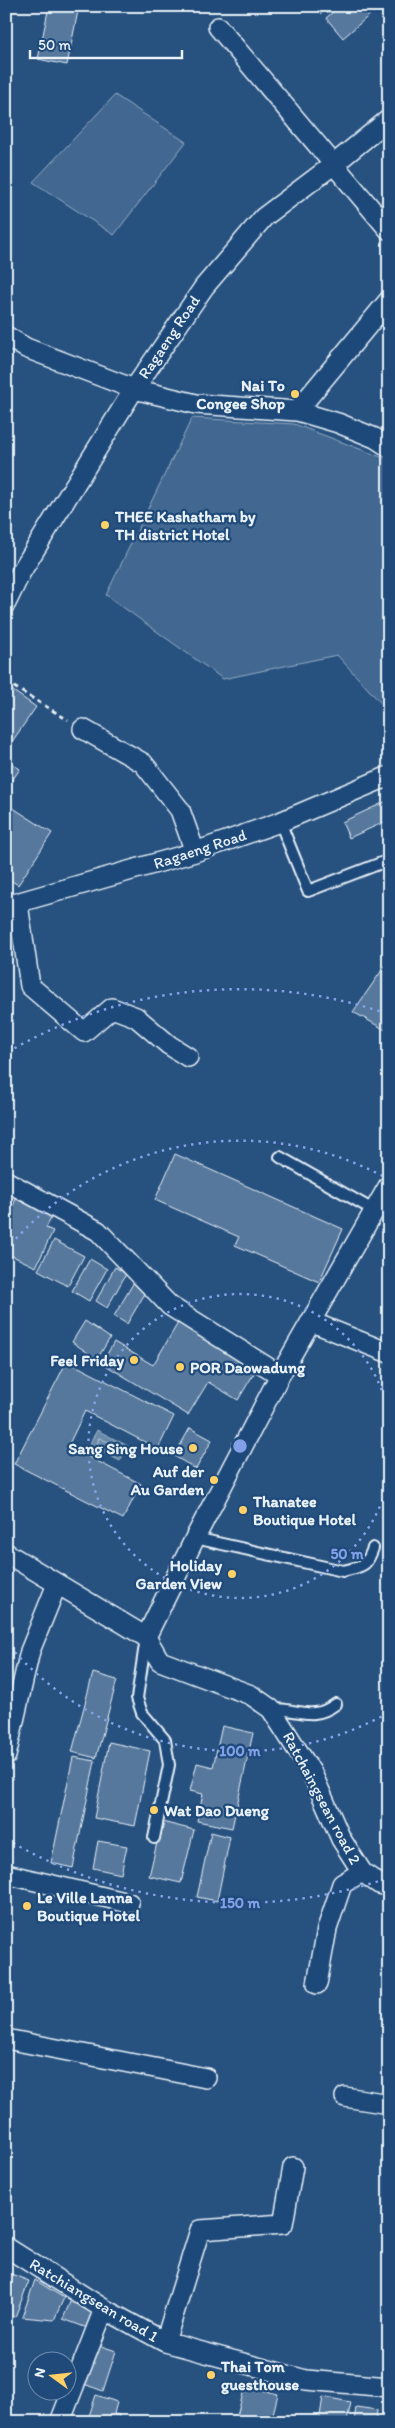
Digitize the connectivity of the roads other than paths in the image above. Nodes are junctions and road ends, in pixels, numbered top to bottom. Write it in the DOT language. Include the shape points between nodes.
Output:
graph roads {
  1 [pos="218,27"];
  2 [pos="389,119"];
  3 [pos="333,165"];
  4 [pos="389,230"];
  5 [pos="389,300"];
  6 [pos="6,336"];
  7 [pos="134,390"];
  8 [pos="297,411"];
  9 [pos="389,447"];
  10 [pos="6,603"];
  11 [pos="83,729"];
  12 [pos="389,776"];
  13 [pos="280,822"];
  14 [pos="195,852"];
  15 [pos="389,860"];
  16 [pos="12,905"];
  17 [pos="188,1057"];
  18 [pos="280,1157"];
  19 [pos="6,1181"];
  20 [pos="389,1185"];
  21 [pos="375,1211"];
  22 [pos="312,1322"];
  23 [pos="389,1353"];
  24 [pos="280,1375"];
  25 [pos="195,1538"];
  26 [pos="373,1548"];
  27 [pos="6,1553"];
  28 [pos="57,1584"];
  29 [pos="146,1637"];
  30 [pos="336,1704"];
  31 [pos="271,1709"];
  32 [pos="6,1756"];
  33 [pos="154,1838"];
  34 [pos="362,1872"];
  35 [pos="6,1874"];
  36 [pos="389,1888"];
  37 [pos="129,1903"];
  38 [pos="317,1984"];
  39 [pos="6,2039"];
  40 [pos="206,2078"];
  41 [pos="344,2097"];
  42 [pos="389,2104"];
  43 [pos="293,2167"];
  44 [pos="6,2247"];
  45 [pos="104,2309"];
  46 [pos="164,2342"];
  47 [pos="389,2387"];
  48 [pos="60,2422"];
  1 -- 3 [label="street"];
  2 -- 3 [label="street, Ragaeng Road"];
  3 -- 4 [label="street"];
  3 -- 7 [label="street, Ragaeng Road" via="264,217 204,287"];
  5 -- 8 [label="street"];
  6 -- 7 [label="street" via="26,348"];
  7 -- 8 [label="street" via="196,404"];
  7 -- 10 [label="street, Ragaeng Road" via="21,572"];
  8 -- 9 [label="street" via="338,423"];
  11 -- 14 [label="street" via="143,763 180,810"];
  12 -- 13 [label="street, Ragaeng Road"];
  13 -- 14 [label="street, Ragaeng Road"];
  13 -- 15 [label="lane" via="308,891"];
  14 -- 16 [label="street, Ragaeng Road"];
  16 -- 17 [label="street" via="30,986 84,1032 112,1008 136,1017"];
  18 -- 21 [label="lane"];
  19 -- 24 [label="street" via="98,1231 170,1306"];
  20 -- 21 [label="street"];
  21 -- 22 [label="street"];
  22 -- 23 [label="street"];
  22 -- 24 [label="street"];
  24 -- 25 [label="street"];
  25 -- 26 [label="lane" via="343,1571 363,1566"];
  25 -- 29 [label="street"];
  27 -- 28 [label="street, Ratchaingsean road 2"];
  28 -- 29 [label="street, Ratchaingsean road 2"];
  28 -- 32 [label="street" via="30,1651"];
  29 -- 31 [label="street, Ratchaingsean road 2" via="160,1661 251,1695"];
  29 -- 33 [label="lane" via="137,1698 142,1713 165,1740 169,1765"];
  30 -- 31 [label="lane" via="324,1713"];
  31 -- 34 [label="street, Ratchaingsean road 2" via="312,1773 341,1839"];
  34 -- 36 [label="street, Ratchaingsean road 2"];
  34 -- 38 [label="street" via="342,1884 328,1929"];
  35 -- 37 [label="street"];
  39 -- 40 [label="street"];
  41 -- 42 [label="street"];
  43 -- 46 [label="street" via="283,2224 200,2230"];
  44 -- 45 [label="street, Ratchiangsean road 1"];
  45 -- 46 [label="street, Ratchiangsean road 1"];
  45 -- 48 [label="street"];
  46 -- 47 [label="street, Ratchiangsean road 1" via="306,2380"];
}
